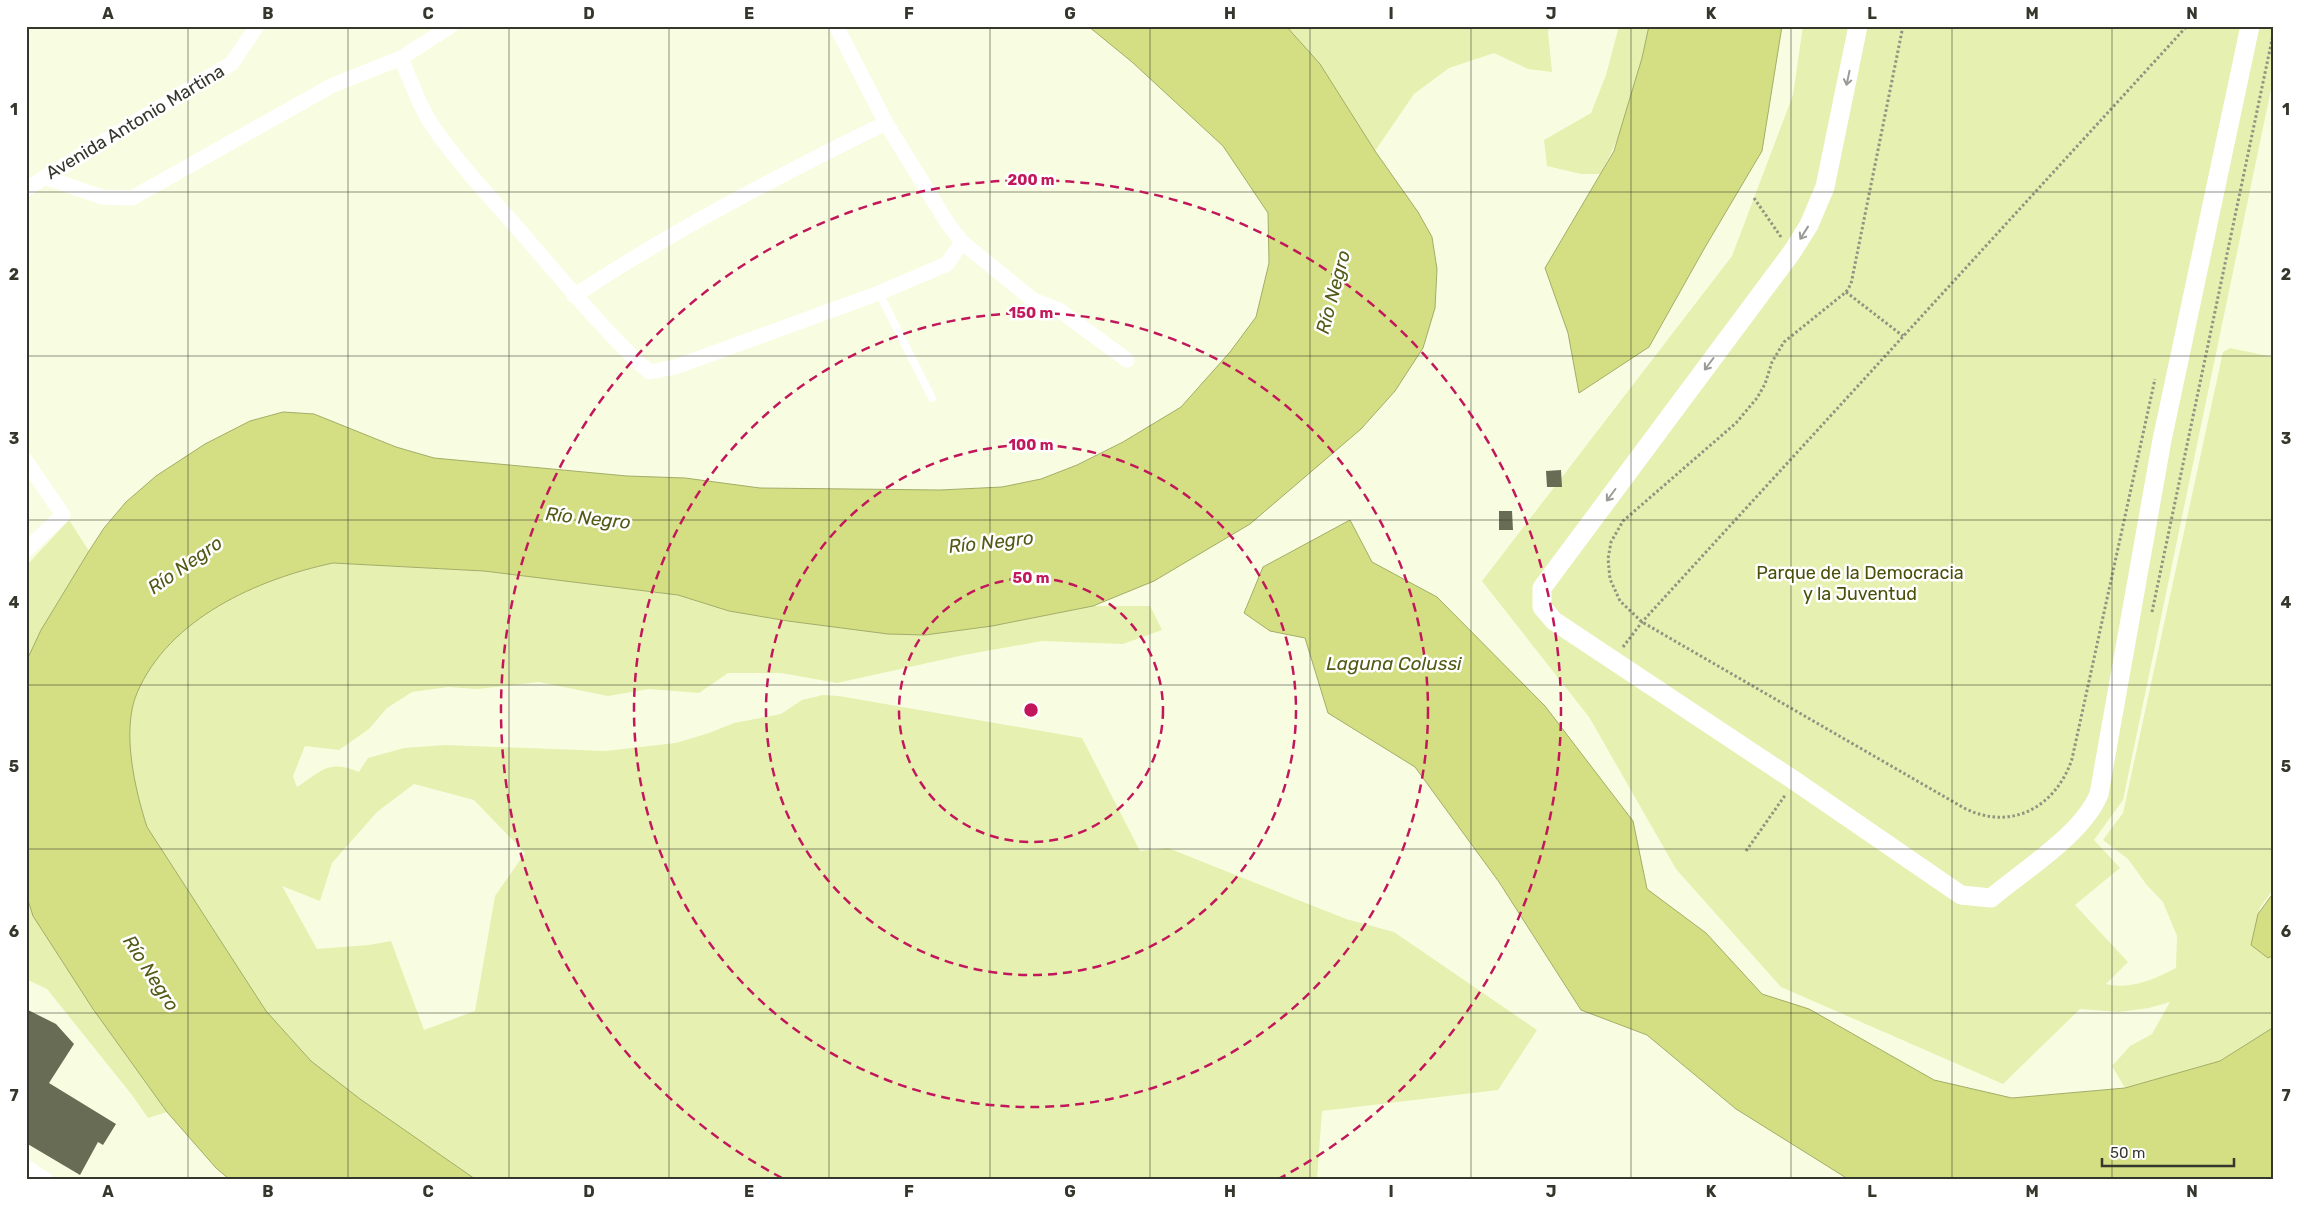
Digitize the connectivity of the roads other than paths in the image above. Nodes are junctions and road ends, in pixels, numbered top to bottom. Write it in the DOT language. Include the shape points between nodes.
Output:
graph roads {
  1 [pos="257,26"];
  2 [pos="451,26"];
  3 [pos="836,26"];
  4 [pos="1858,26"];
  5 [pos="2250,26"];
  6 [pos="401,58"];
  7 [pos="886,123"];
  8 [pos="44,177"];
  9 [pos="26,189"];
  10 [pos="962,242"];
  11 [pos="879,293"];
  12 [pos="574,296"];
  13 [pos="1127,360"];
  14 [pos="932,398"];
  15 [pos="26,461"];
  16 [pos="26,550"];
  17 [pos="26,1167"];
  18 [pos="45,1179"];
  1 -- 8 [label="street, Avenida Antonio Martina" via="232,63"];
  2 -- 6 [label="street"];
  3 -- 7 [label="street"];
  4 -- 5 [label="street, one-way" via="1825,187 1809,226 1542,588 1542,607 1554,621 1612,662 1795,781 1961,895 1991,898 2069,836 2094,808 2099,794 2162,440"];
  6 -- 8 [label="street" via="331,86 132,198 102,197"];
  6 -- 12 [label="street" via="427,116 469,175"];
  7 -- 10 [label="street"];
  7 -- 12 [label="street" via="758,186 632,258"];
  8 -- 9 [label="street, Avenida Antonio Martina"];
  10 -- 11 [label="street" via="947,264"];
  10 -- 13 [label="street" via="1034,300 1059,310"];
  11 -- 12 [label="street" via="675,367 649,372"];
  11 -- 14 [label="lane"];
  15 -- 16 [label="street" via="63,515"];
  17 -- 18 [label="street"];
}
